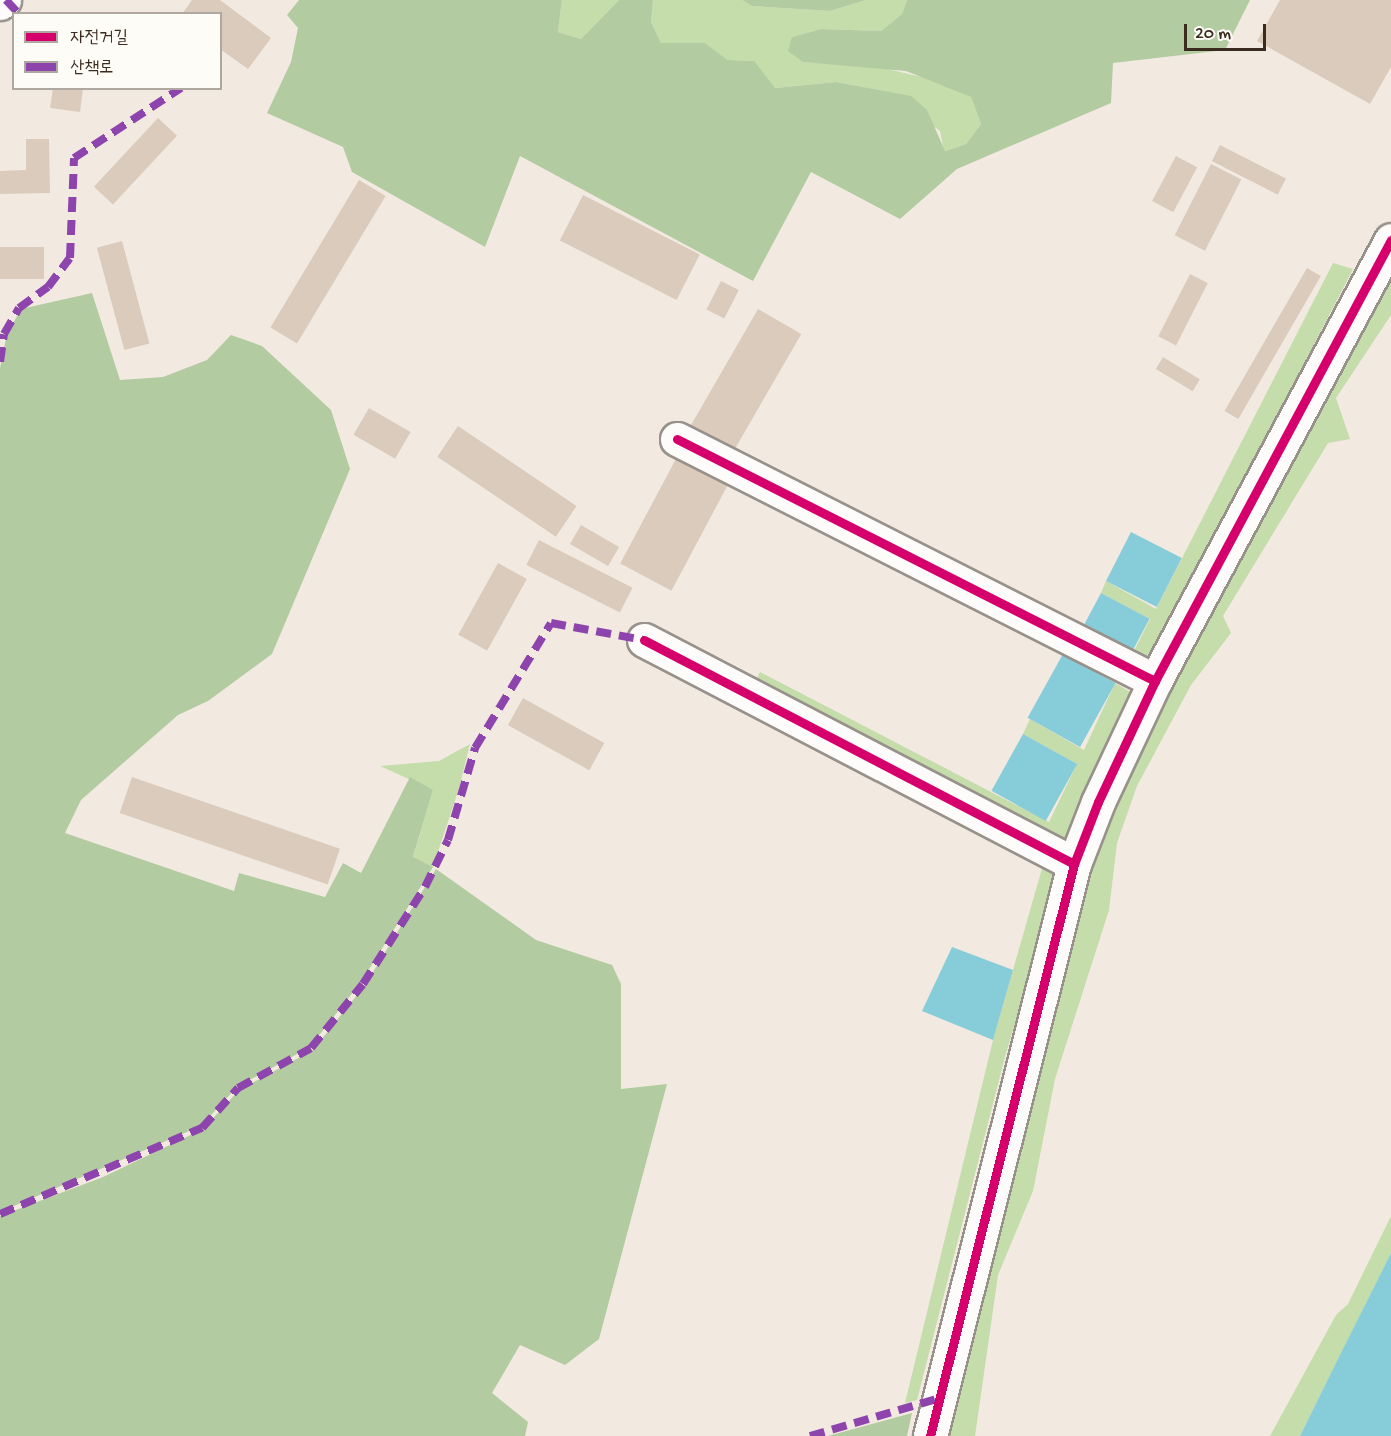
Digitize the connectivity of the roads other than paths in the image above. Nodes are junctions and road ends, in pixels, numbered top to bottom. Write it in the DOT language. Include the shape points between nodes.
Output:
graph roads {
  1 [pos="4,0"];
  2 [pos="0,3"];
  3 [pos="1391,240"];
  4 [pos="677,439"];
  5 [pos="644,640"];
  6 [pos="1155,681"];
  7 [pos="1074,864"];
  8 [pos="930,1436"];
  1 -- 2 [label="street"];
  3 -- 6 [label="street"];
  4 -- 6 [label="street"];
  5 -- 7 [label="street"];
  6 -- 7 [label="street"];
  7 -- 8 [label="street"];
}
